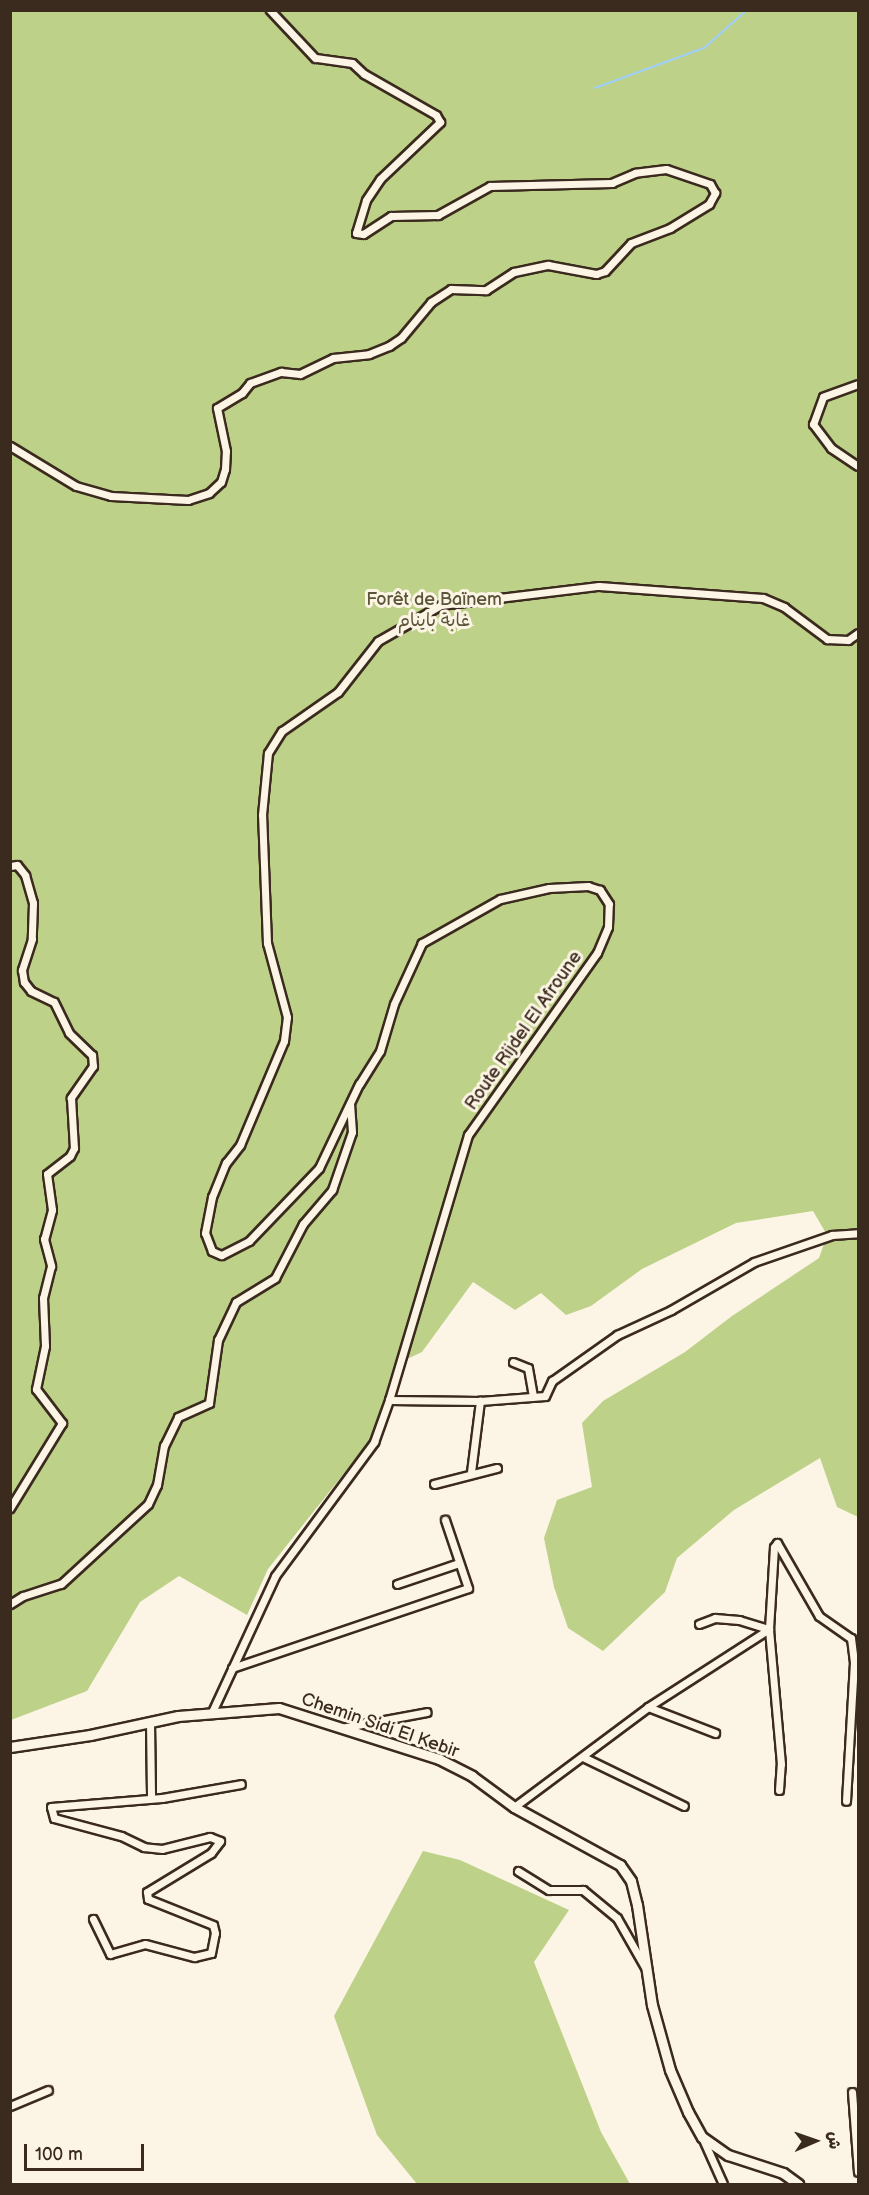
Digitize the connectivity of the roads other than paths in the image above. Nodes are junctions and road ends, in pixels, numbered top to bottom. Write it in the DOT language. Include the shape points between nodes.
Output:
graph roads {
  1 [pos="270,10"];
  2 [pos="858,384"];
  3 [pos="10,446"];
  4 [pos="858,466"];
  5 [pos="858,633"];
  6 [pos="10,866"];
  7 [pos="350,1104"];
  8 [pos="858,1233"];
  9 [pos="513,1362"];
  10 [pos="533,1397"];
  11 [pos="389,1400"];
  12 [pos="480,1401"];
  13 [pos="497,1468"];
  14 [pos="471,1472"];
  15 [pos="434,1484"];
  16 [pos="10,1508"];
  17 [pos="445,1520"];
  18 [pos="459,1563"];
  19 [pos="398,1584"];
  20 [pos="10,1604"];
  21 [pos="699,1624"];
  22 [pos="769,1629"];
  23 [pos="232,1668"];
  24 [pos="648,1707"];
  25 [pos="212,1712"];
  26 [pos="427,1712"];
  27 [pos="150,1722"];
  28 [pos="336,1729"];
  29 [pos="715,1733"];
  30 [pos="10,1747"];
  31 [pos="583,1757"];
  32 [pos="241,1784"];
  33 [pos="779,1790"];
  34 [pos="151,1798"];
  35 [pos="846,1801"];
  36 [pos="684,1806"];
  37 [pos="514,1807"];
  38 [pos="518,1871"];
  39 [pos="93,1918"];
  40 [pos="647,1969"];
  41 [pos="48,2090"];
  42 [pos="852,2092"];
  43 [pos="10,2106"];
  44 [pos="702,2137"];
  45 [pos="858,2172"];
  46 [pos="723,2184"];
  47 [pos="798,2184"];
  1 -- 3 [label="street" via="315,58 352,63 364,74 436,115 440,122 380,179 366,200 356,233 363,234 391,216 438,215 490,186 612,183 635,173 666,170 710,184 715,193 709,204 670,228 631,243 605,271 596,274 548,265 514,272 486,290 452,289 431,302 401,339 389,346 369,354 333,358 300,374 281,372 250,383 242,393 217,408 226,451 225,469 221,482 209,493 188,500 111,496 76,486"];
  2 -- 4 [label="street" via="823,397 813,424 831,448"];
  5 -- 7 [label="street, Route Rijdel El Afroune" via="848,640 827,639 784,607 763,598 599,586 441,605 378,641 338,692 282,731 268,753 262,815 267,944 287,1017 284,1041 240,1145 226,1163 212,1197 205,1233 212,1251 222,1255 234,1252 281,1211 319,1168"];
  6 -- 16 [label="street" via="17,865 25,875 33,903 32,939 22,970 24,982 31,991 54,1002 69,1033 92,1055 93,1066 71,1098 74,1148 47,1173 46,1182 52,1210 44,1239 51,1266 43,1298 45,1346 36,1389 62,1424"];
  7 -- 11 [label="street, Route Rijdel El Afroune" via="380,1051 394,1004 422,944 501,899 549,888 588,886 600,890 609,904 608,927 597,953 468,1135"];
  7 -- 20 [label="street" via="352,1132 332,1190 303,1224 275,1278 249,1291 226,1319 218,1340 209,1403 178,1417 164,1446 157,1485 148,1503 61,1584"];
  8 -- 10 [label="street" via="832,1235 754,1262 671,1310 616,1335 552,1381 545,1396"];
  9 -- 10 [label="street" via="528,1368"];
  10 -- 12 [label="street"];
  11 -- 12 [label="street"];
  11 -- 23 [label="street" via="374,1442 275,1576"];
  12 -- 14 [label="street"];
  13 -- 14 [label="street"];
  14 -- 15 [label="street"];
  17 -- 18 [label="street"];
  18 -- 19 [label="street"];
  18 -- 23 [label="street" via="468,1588"];
  21 -- 22 [label="street" via="715,1618"];
  22 -- 24 [label="street"];
  22 -- 33 [label="street" via="781,1764"];
  22 -- 35 [label="street" via="774,1547 779,1543 819,1616 851,1638 853,1684"];
  23 -- 25 [label="street"];
  24 -- 29 [label="street"];
  24 -- 31 [label="street"];
  25 -- 27 [label="street, Chemin Sidi El Kebir"];
  25 -- 28 [label="street, Chemin Sidi El Kebir" via="279,1708"];
  26 -- 28 [label="street"];
  27 -- 30 [label="street, Chemin Sidi El Kebir"];
  27 -- 34 [label="street"];
  28 -- 37 [label="street, Chemin Sidi El Kebir" via="439,1759 472,1776"];
  31 -- 36 [label="street"];
  31 -- 37 [label="street"];
  32 -- 34 [label="street"];
  34 -- 39 [label="street" via="51,1807 51,1815 153,1848 218,1838 219,1844 211,1853 147,1892 148,1899 213,1925 211,1953 195,1956 145,1944 110,1954"];
  37 -- 40 [label="street, Chemin Sidi El Kebir" via="620,1865 631,1881"];
  38 -- 40 [label="street" via="549,1890 583,1890 617,1918"];
  40 -- 44 [label="street, Chemin Sidi El Kebir" via="670,2070"];
  41 -- 43 [label="street"];
  42 -- 45 [label="street"];
  44 -- 46 [label="street"];
  44 -- 47 [label="street, Chemin Sidi El Kebir" via="728,2155 783,2173"];
}
